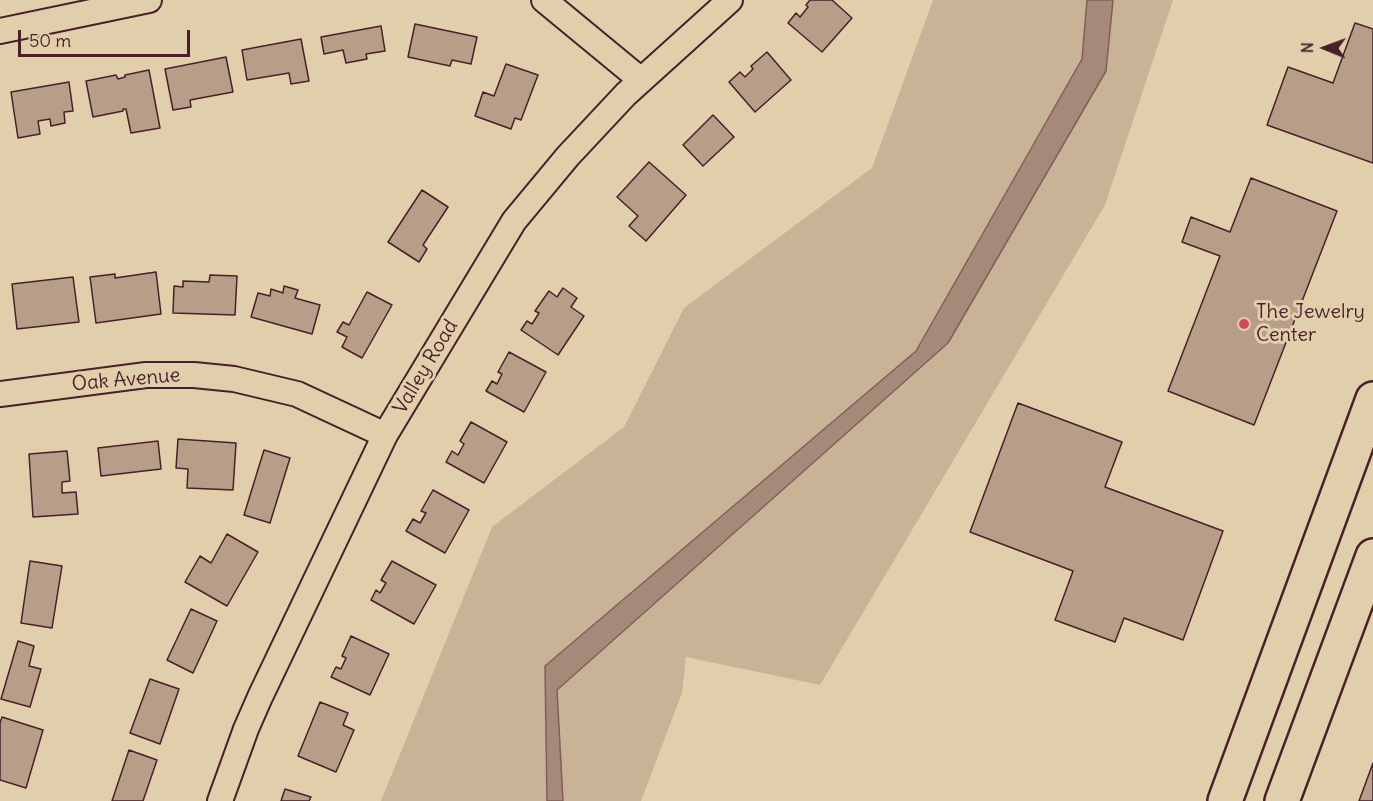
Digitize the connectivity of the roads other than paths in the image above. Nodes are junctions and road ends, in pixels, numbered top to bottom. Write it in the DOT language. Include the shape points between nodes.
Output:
graph roads {
  1 [pos="150,0"];
  2 [pos="544,0"];
  3 [pos="730,0"];
  4 [pos="60,9"];
  5 [pos="0,31"];
  6 [pos="641,80"];
  7 [pos="0,394"];
  8 [pos="1373,399"];
  9 [pos="385,435"];
  10 [pos="1373,556"];
  11 [pos="220,801"];
  12 [pos="1225,801"];
  13 [pos="1282,801"];
  1 -- 4 [label="street"];
  2 -- 6 [label="street"];
  3 -- 6 [label="street, Valley Road"];
  4 -- 5 [label="street"];
  6 -- 9 [label="street, Valley Road" via="568,156 513,222"];
  7 -- 9 [label="street, Oak Avenue" via="146,375 224,378 297,394"];
  8 -- 12 [label="highway"];
  9 -- 11 [label="street, Valley Road" via="260,697"];
  10 -- 13 [label="highway"];
}
